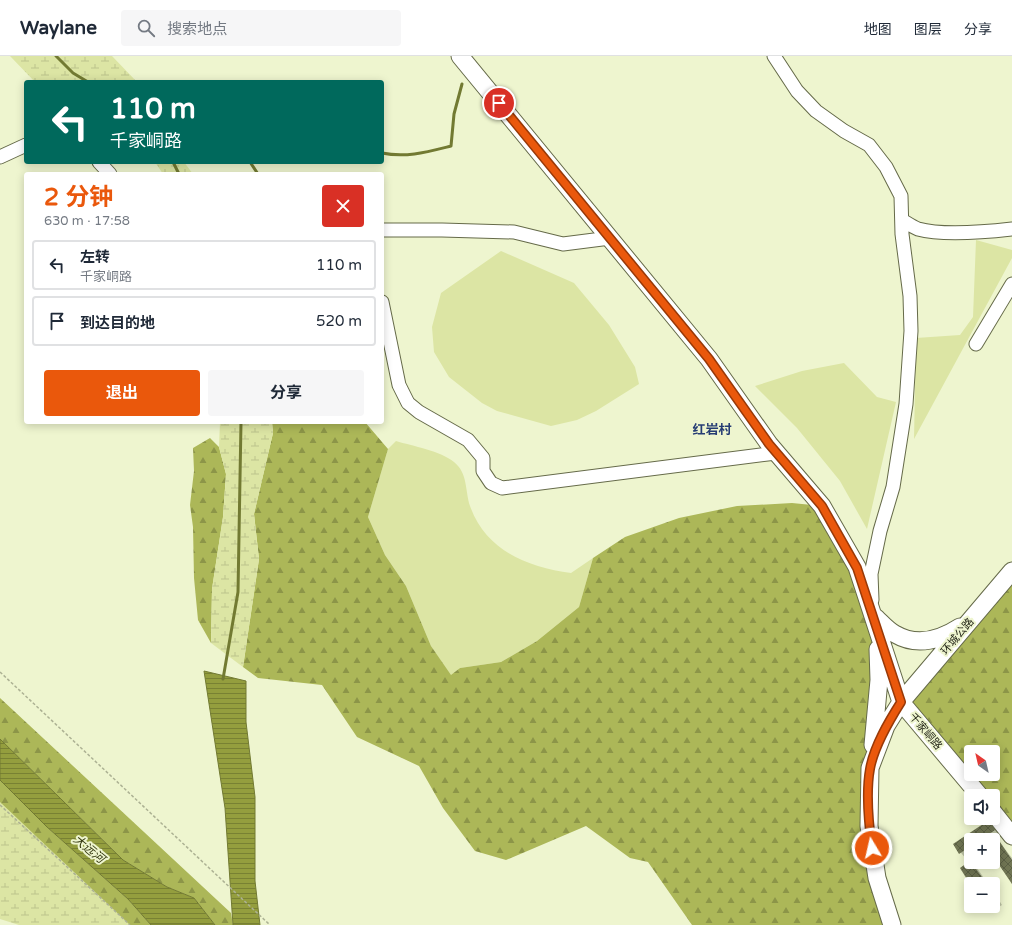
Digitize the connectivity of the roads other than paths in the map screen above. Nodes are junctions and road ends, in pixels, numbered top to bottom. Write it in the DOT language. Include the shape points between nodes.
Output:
graph roads {
  1 [pos="460,56"];
  2 [pos="774,56"];
  3 [pos="24,146"];
  4 [pos="0,157"];
  5 [pos="101,164"];
  6 [pos="108,172"];
  7 [pos="902,220"];
  8 [pos="1012,229"];
  9 [pos="384,230"];
  10 [pos="610,238"];
  11 [pos="1012,284"];
  12 [pos="384,312"];
  13 [pos="976,344"];
  14 [pos="776,453"];
  15 [pos="1012,571"];
  16 [pos="874,616"];
  17 [pos="971,620"];
  18 [pos="901,702"];
  19 [pos="870,768"];
  20 [pos="974,789"];
  21 [pos="1000,821"];
  22 [pos="1012,836"];
  23 [pos="892,925"];
  1 -- 10 [label="main road, 千家峒路"];
  2 -- 7 [label="street" via="797,91 816,111 869,145 886,167 901,196"];
  3 -- 4 [label="street"];
  5 -- 6 [label="street"];
  7 -- 8 [label="street" via="918,229 988,232"];
  7 -- 16 [label="street" via="911,332 906,404 893,487 871,574"];
  9 -- 10 [label="street" via="514,232 563,244"];
  10 -- 14 [label="main road, 千家峒路" via="709,359"];
  11 -- 13 [label="street"];
  12 -- 14 [label="street" via="399,385 408,403 468,440 483,458 483,471 491,483 502,488"];
  14 -- 16 [label="main road, 千家峒路" via="822,506 857,568"];
  15 -- 17 [label="main road, 环城公路"];
  16 -- 17 [label="main road" via="895,635 916,641 932,641 948,635"];
  16 -- 18 [label="main road, 千家峒路"];
  16 -- 19 [label="main road" via="879,654 879,680"];
  17 -- 18 [label="main road, 环城公路"];
  18 -- 19 [label="main road, 环城公路" via="886,726"];
  18 -- 20 [label="main road, 千家峒路"];
  19 -- 23 [label="main road" via="869,826 877,878"];
  21 -- 22 [label="main road"];
}
